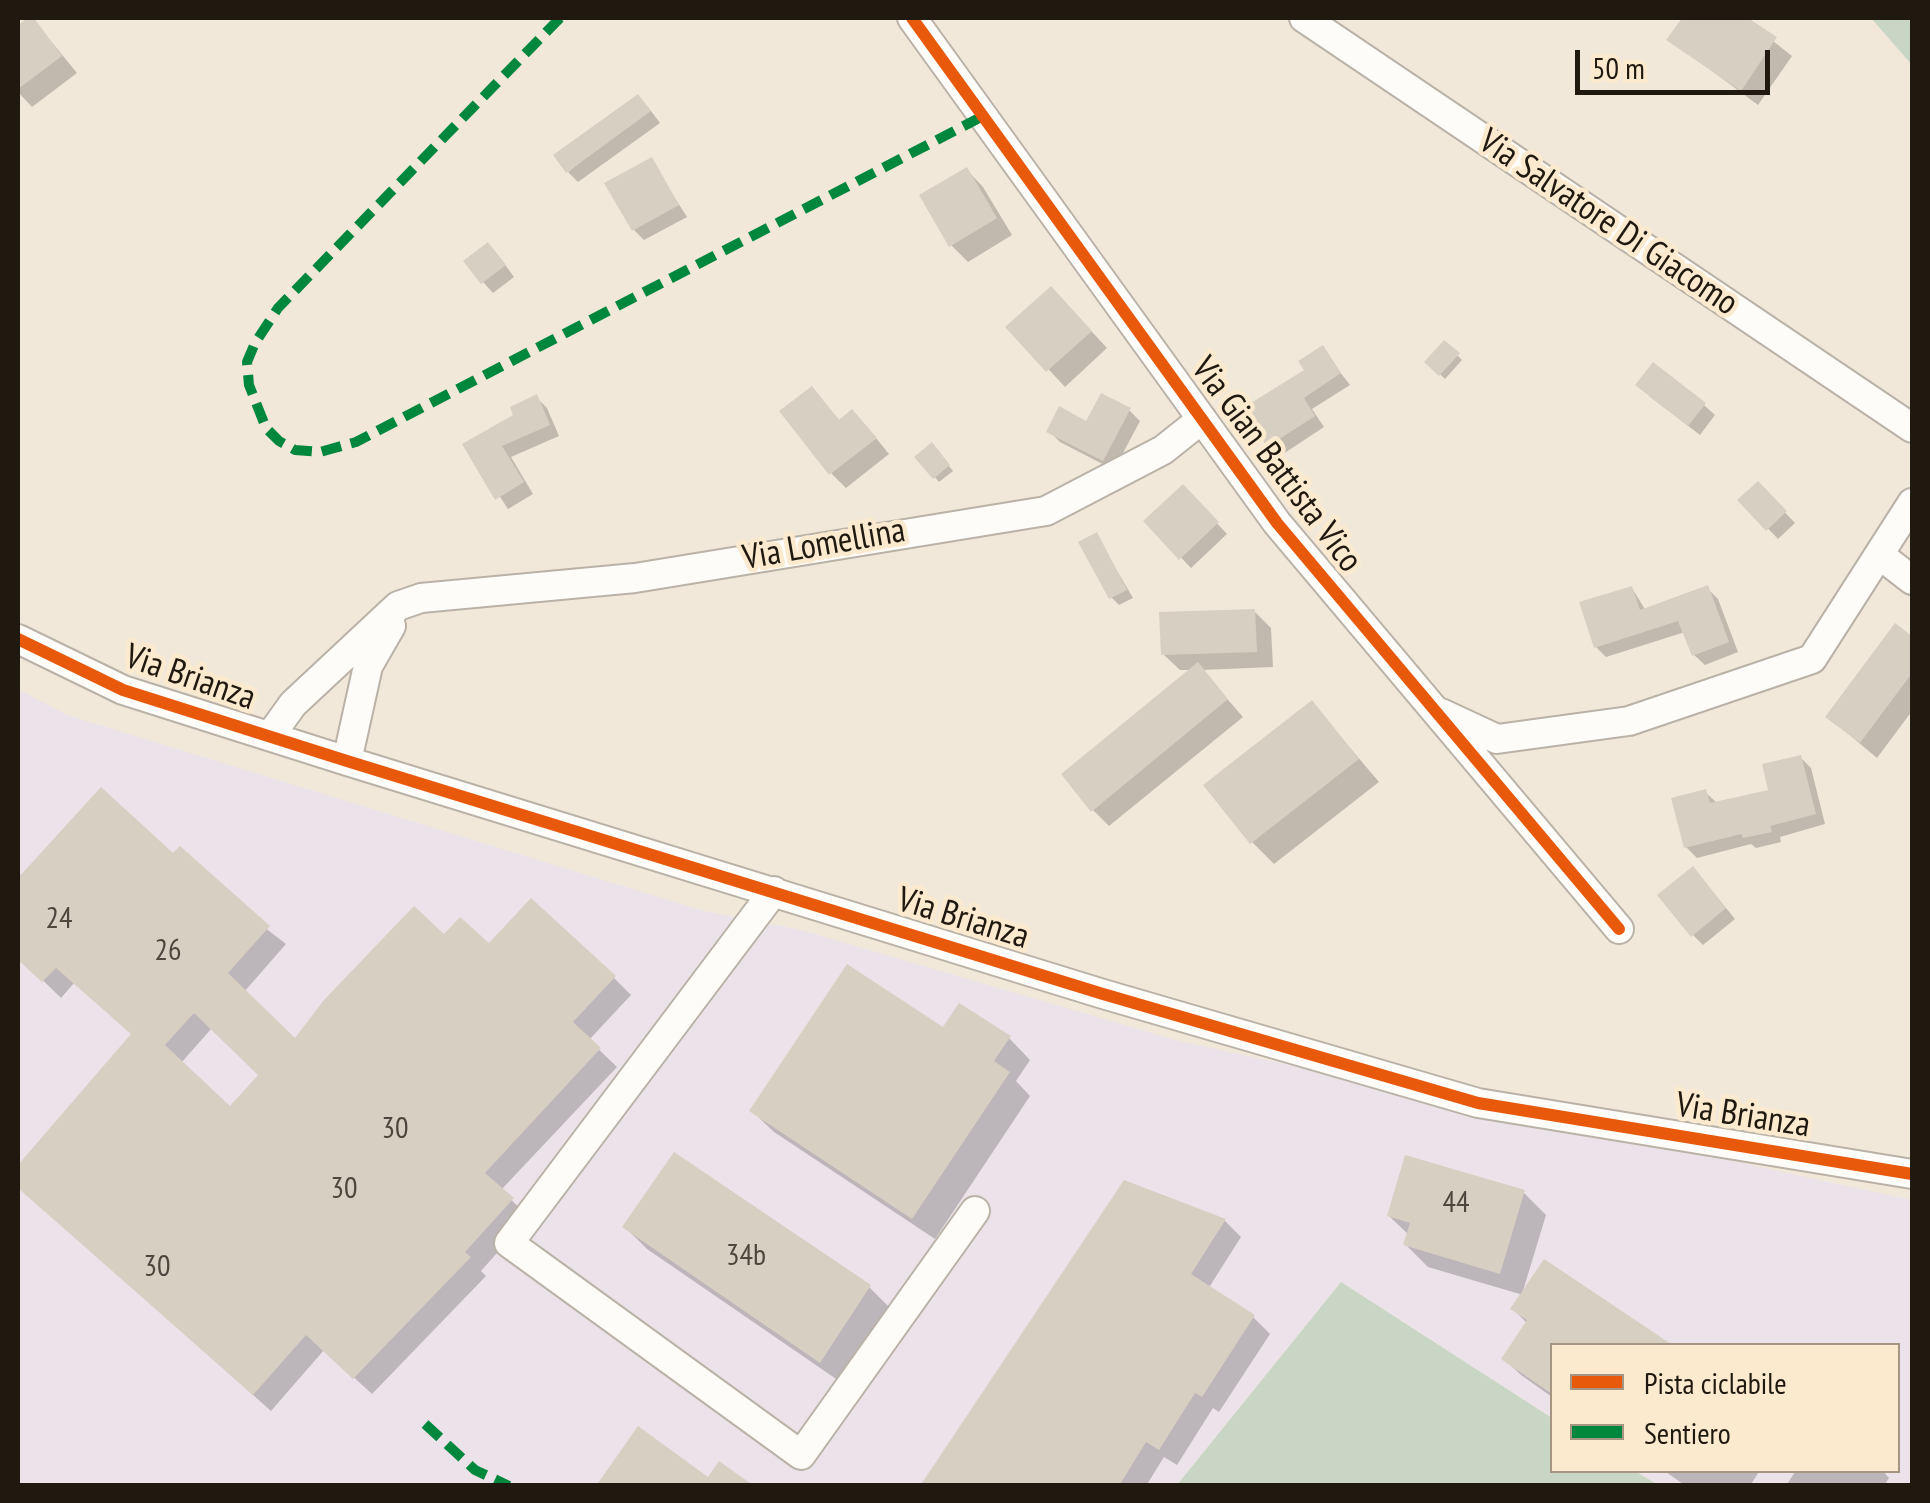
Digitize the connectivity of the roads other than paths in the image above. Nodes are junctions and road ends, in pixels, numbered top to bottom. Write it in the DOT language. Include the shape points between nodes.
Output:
graph roads {
  1 [pos="912,18"];
  2 [pos="1304,18"];
  3 [pos="1202,419"];
  4 [pos="1912,428"];
  5 [pos="1912,502"];
  6 [pos="1881,556"];
  7 [pos="1912,580"];
  8 [pos="421,598"];
  9 [pos="18,639"];
  10 [pos="1435,710"];
  11 [pos="270,736"];
  12 [pos="347,761"];
  13 [pos="774,891"];
  14 [pos="1619,928"];
  15 [pos="1912,1174"];
  16 [pos="975,1212"];
  1 -- 3 [label="street, Via Gian Battista Vico"];
  2 -- 4 [label="street, Via Salvatore Di Giacomo"];
  3 -- 8 [label="street, Via Lomellina" via="1163,450 1046,511 635,578"];
  3 -- 10 [label="street, Via Gian Battista Vico" via="1276,523"];
  5 -- 6 [label="street"];
  6 -- 7 [label="street"];
  6 -- 10 [label="street" via="1812,659 1628,720 1534,734 1497,738"];
  8 -- 11 [label="street, Via Lomellina" via="398,606 293,704"];
  8 -- 12 [label="street" via="394,622 368,666"];
  9 -- 11 [label="street, Via Brianza" via="123,690"];
  10 -- 14 [label="street, Via Gian Battista Vico"];
  11 -- 12 [label="street, Via Brianza"];
  12 -- 13 [label="street, Via Brianza"];
  13 -- 15 [label="street, Via Brianza" via="1478,1103"];
  13 -- 16 [label="street" via="509,1242 801,1456"];
}
